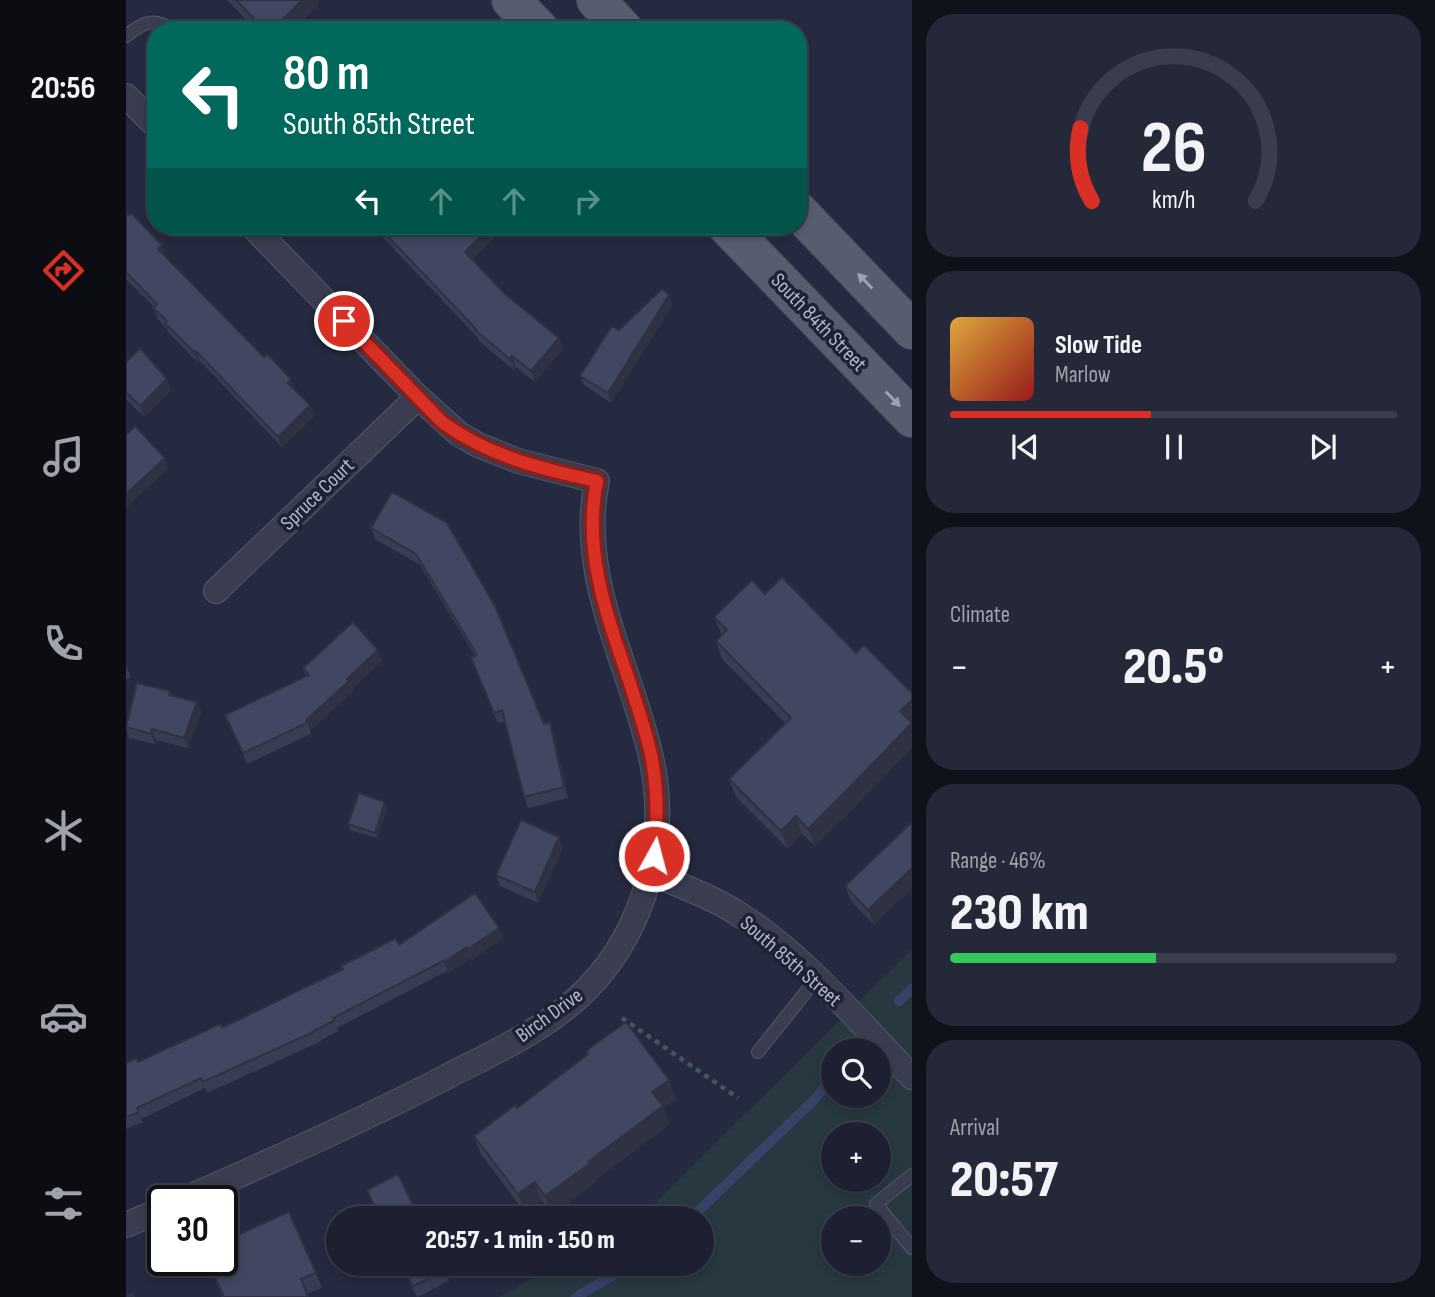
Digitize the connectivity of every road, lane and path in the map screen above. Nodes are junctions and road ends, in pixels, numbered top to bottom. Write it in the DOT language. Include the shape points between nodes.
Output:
graph roads {
  1 [pos="512,0"];
  2 [pos="596,0"];
  3 [pos="532,21"];
  4 [pos="616,21"];
  5 [pos="147,23"];
  6 [pos="126,36"];
  7 [pos="126,96"];
  8 [pos="147,117"];
  9 [pos="807,220"];
  10 [pos="261,235"];
  11 [pos="736,235"];
  12 [pos="912,330"];
  13 [pos="418,397"];
  14 [pos="912,418"];
  15 [pos="216,591"];
  16 [pos="650,873"];
  17 [pos="817,978"];
  18 [pos="622,1018"];
  19 [pos="758,1052"];
  20 [pos="912,1077"];
  21 [pos="738,1098"];
  22 [pos="912,1175"];
  23 [pos="215,1185"];
  24 [pos="147,1215"];
  25 [pos="126,1224"];
  26 [pos="912,1248"];
  1 -- 3 [label="main road"];
  2 -- 4 [label="main road"];
  5 -- 6 [label="lane"];
  7 -- 8 [label="street"];
  12 -- 9 [label="main road, one-way"];
  10 -- 13 [label="street"];
  11 -- 14 [label="main road, South 84th Street, one-way"];
  13 -- 15 [label="street, Spruce Court"];
  13 -- 16 [label="street, Birch Drive" via="442,422 478,445 518,461 597,481 592,510 596,569 656,785 658,821"];
  16 -- 17 [label="street, South 85th Street" via="720,903 778,943"];
  16 -- 23 [label="street, Birch Drive" via="632,922 610,961 586,990 556,1015 394,1104"];
  17 -- 19 [label="lane"];
  17 -- 20 [label="street, South 85th Street"];
  18 -- 21 [label="path"];
  22 -- 26 [label="lane" via="876,1204"];
  24 -- 25 [label="street"];
}
